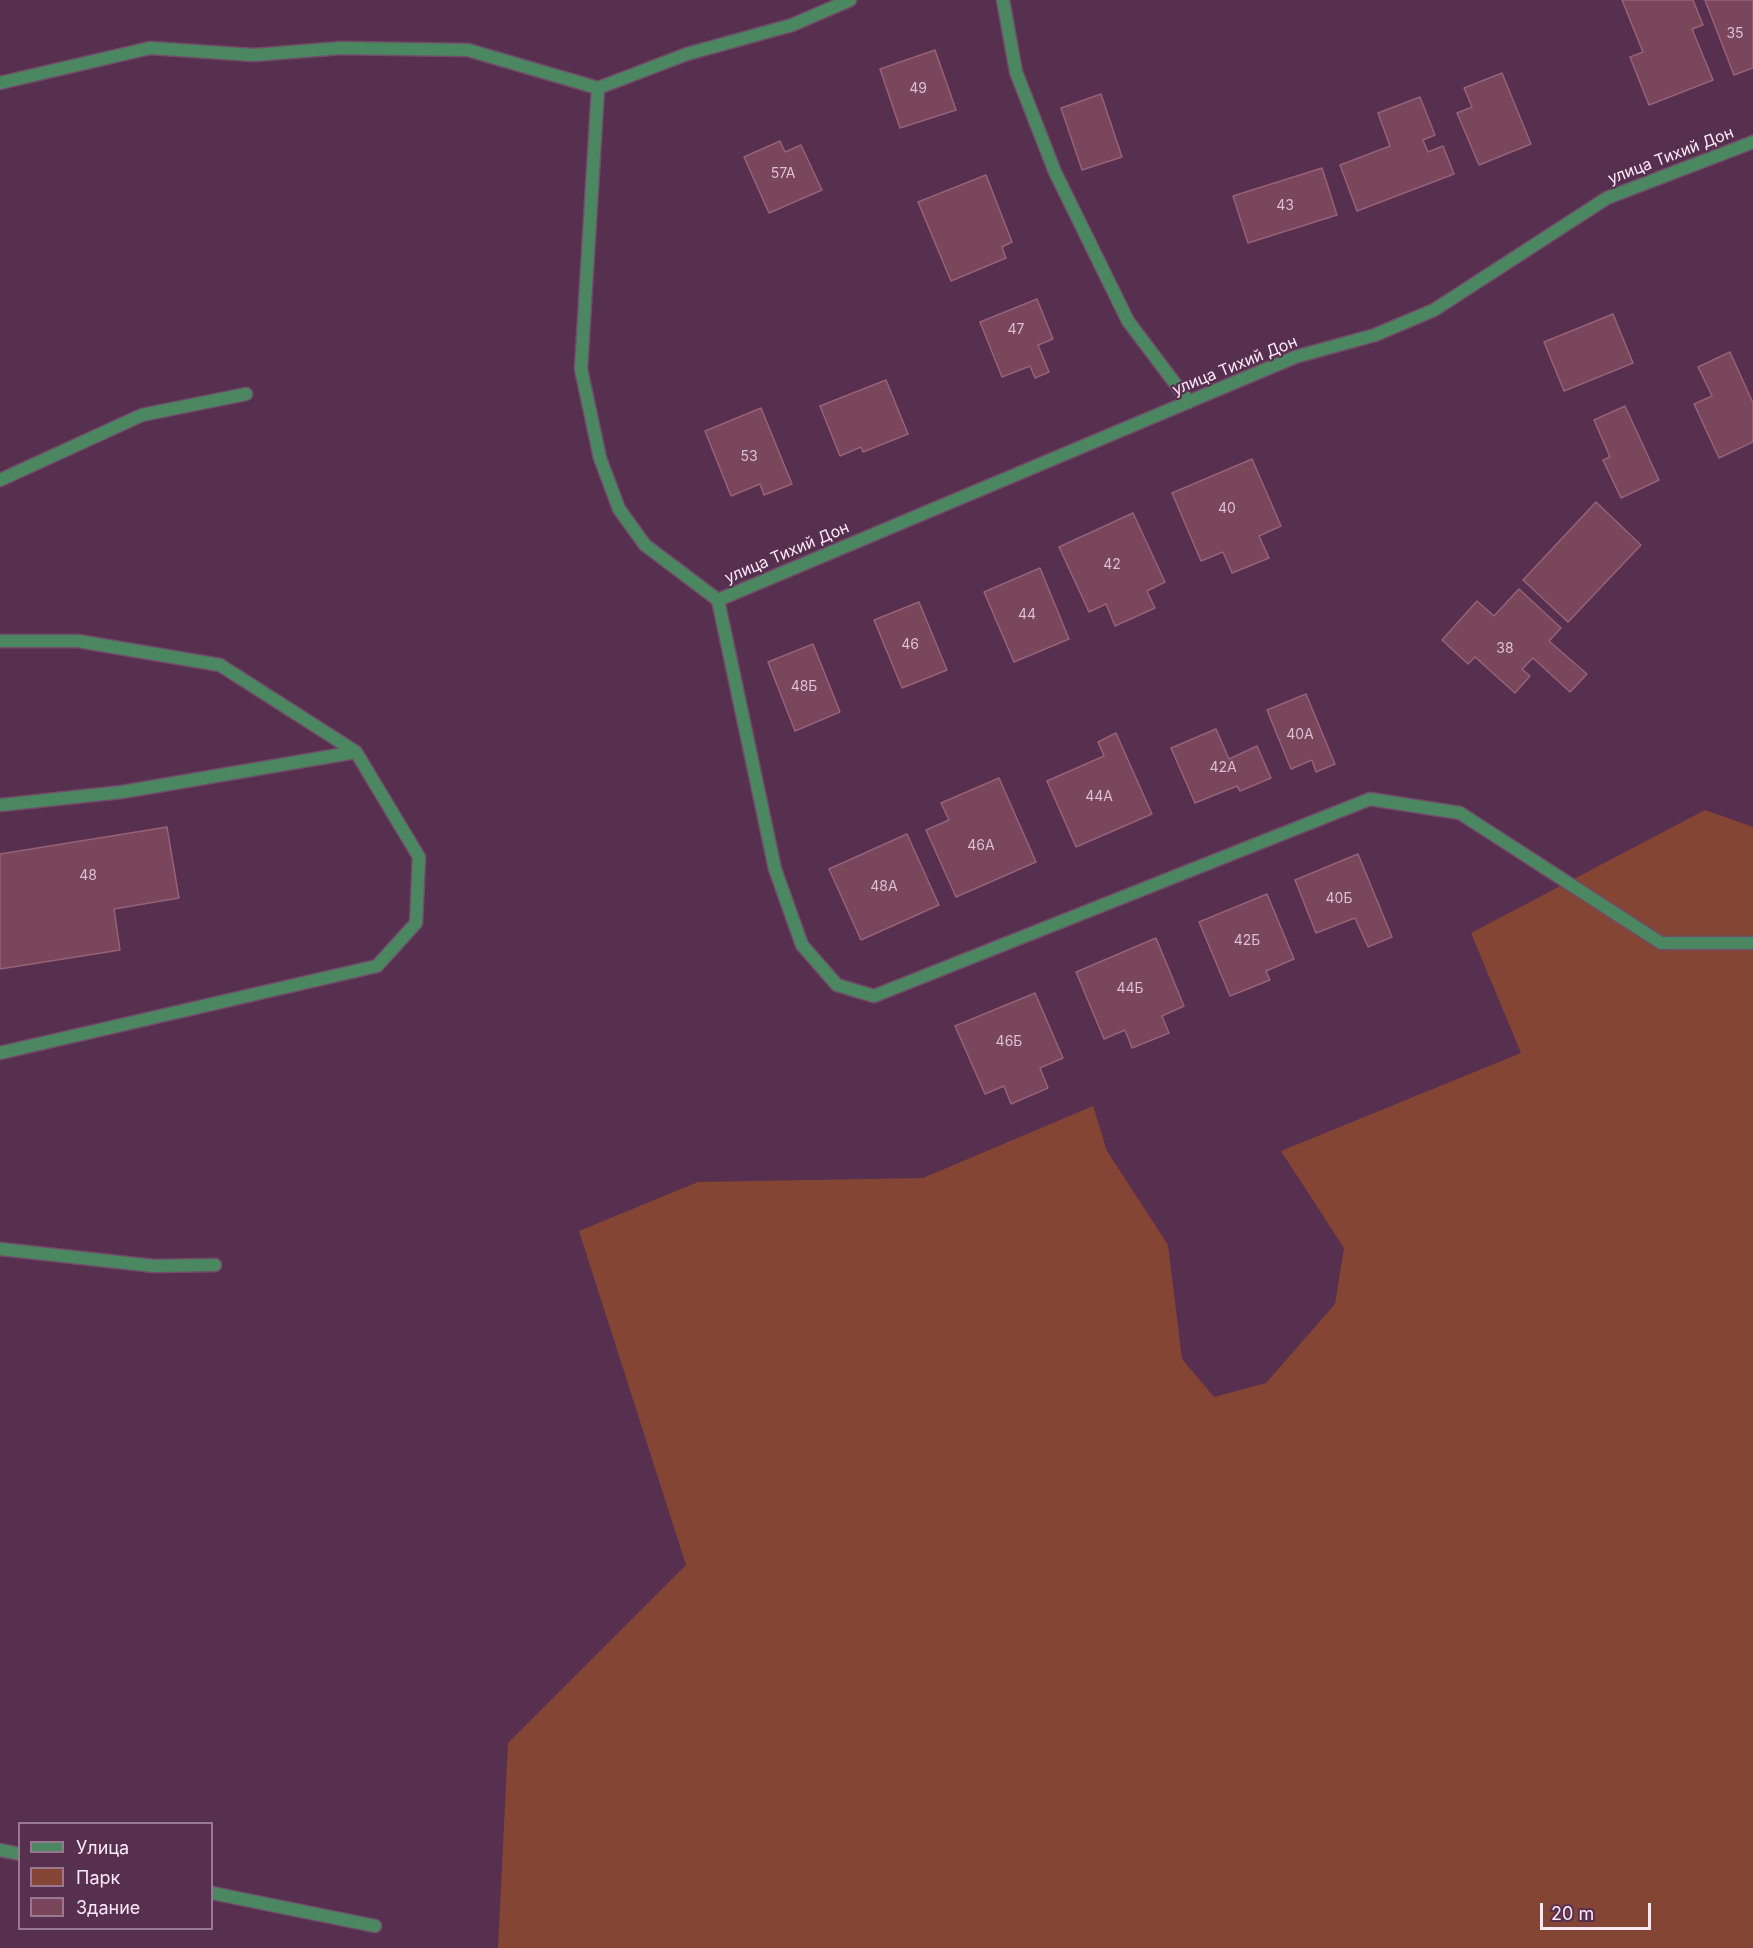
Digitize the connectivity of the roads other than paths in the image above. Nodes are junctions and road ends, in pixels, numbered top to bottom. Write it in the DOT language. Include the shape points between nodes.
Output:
graph roads {
  1 [pos="850,0"];
  2 [pos="1003,0"];
  3 [pos="0,83"];
  4 [pos="598,88"];
  5 [pos="1753,142"];
  6 [pos="246,394"];
  7 [pos="1189,402"];
  8 [pos="0,480"];
  9 [pos="718,600"];
  10 [pos="0,641"];
  11 [pos="356,752"];
  12 [pos="0,805"];
  13 [pos="1753,943"];
  14 [pos="0,1053"];
  15 [pos="0,1250"];
  16 [pos="215,1265"];
  17 [pos="0,1850"];
  18 [pos="18,1854"];
  19 [pos="213,1893"];
  20 [pos="375,1926"];
  1 -- 4 [label="street" via="792,25 687,54"];
  2 -- 7 [label="street" via="1016,72 1055,172 1128,321"];
  3 -- 4 [label="street" via="150,48 254,55 340,48 468,50"];
  4 -- 9 [label="street" via="580,369 600,458 619,509 645,545"];
  5 -- 7 [label="street, улица Тихий Дон" via="1607,198 1434,310 1375,334 1295,357"];
  6 -- 8 [label="street" via="142,415"];
  7 -- 9 [label="street, улица Тихий Дон"];
  9 -- 13 [label="street" via="775,869 802,945 837,985 874,996 1370,800 1460,813 1661,943"];
  10 -- 11 [label="street" via="78,641 220,665"];
  11 -- 12 [label="street" via="122,792"];
  11 -- 14 [label="street" via="419,857 416,922 377,966"];
  15 -- 16 [label="street" via="154,1266"];
  17 -- 18 [label="street"];
  19 -- 20 [label="street"];
}
